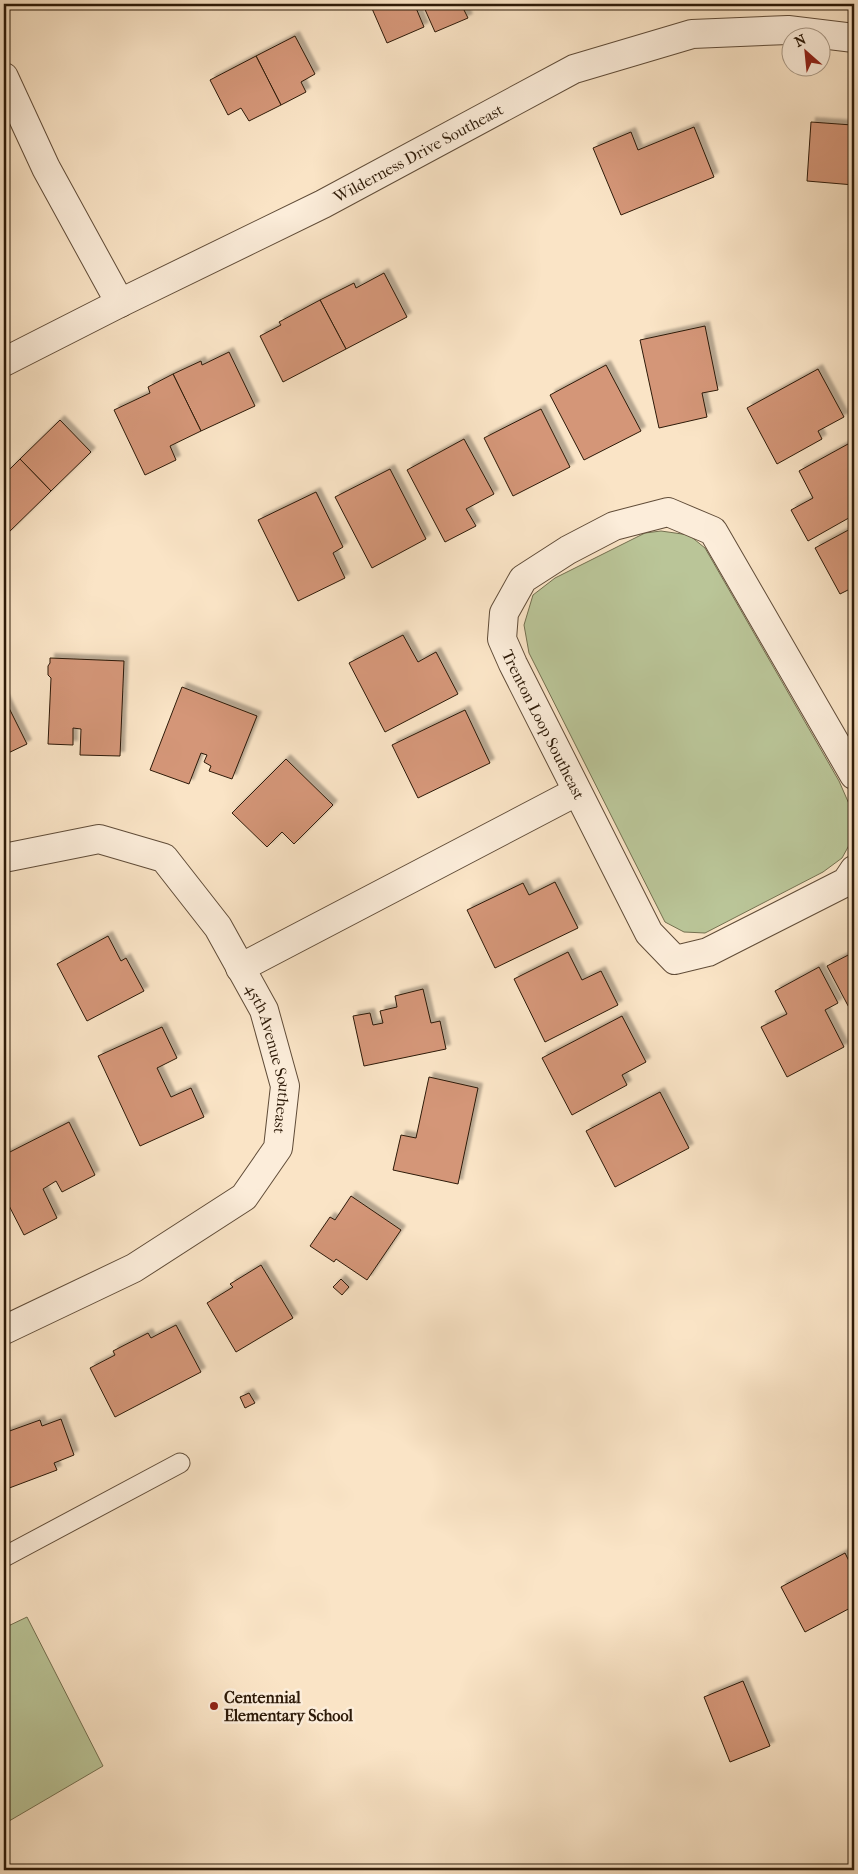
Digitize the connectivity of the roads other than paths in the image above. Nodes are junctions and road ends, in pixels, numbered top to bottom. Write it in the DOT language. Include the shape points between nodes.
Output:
graph roads {
  1 [pos="854,38"];
  2 [pos="4,77"];
  3 [pos="120,303"];
  4 [pos="4,362"];
  5 [pos="854,775"];
  6 [pos="576,792"];
  7 [pos="4,858"];
  8 [pos="854,870"];
  9 [pos="240,968"];
  10 [pos="4,1330"];
  11 [pos="180,1462"];
  12 [pos="4,1557"];
  1 -- 3 [label="street, Wilderness Drive Southeast" via="788,30 692,34 574,69 323,204"];
  2 -- 3 [label="street" via="46,168"];
  3 -- 4 [label="street, Wilderness Drive Southeast"];
  5 -- 6 [label="street, Trenton Loop Southeast" via="713,531 668,512 614,526 568,550 523,579 504,613 502,639"];
  6 -- 8 [label="street, Trenton Loop Southeast" via="649,933 675,960 708,952 846,882"];
  6 -- 9 [label="street"];
  7 -- 9 [label="street, 45th Avenue Southeast" via="99,839 164,858 218,927"];
  9 -- 10 [label="street, 45th Avenue Southeast" via="264,1010 285,1086 278,1148 244,1197 134,1268"];
  11 -- 12 [label="lane"];
}
